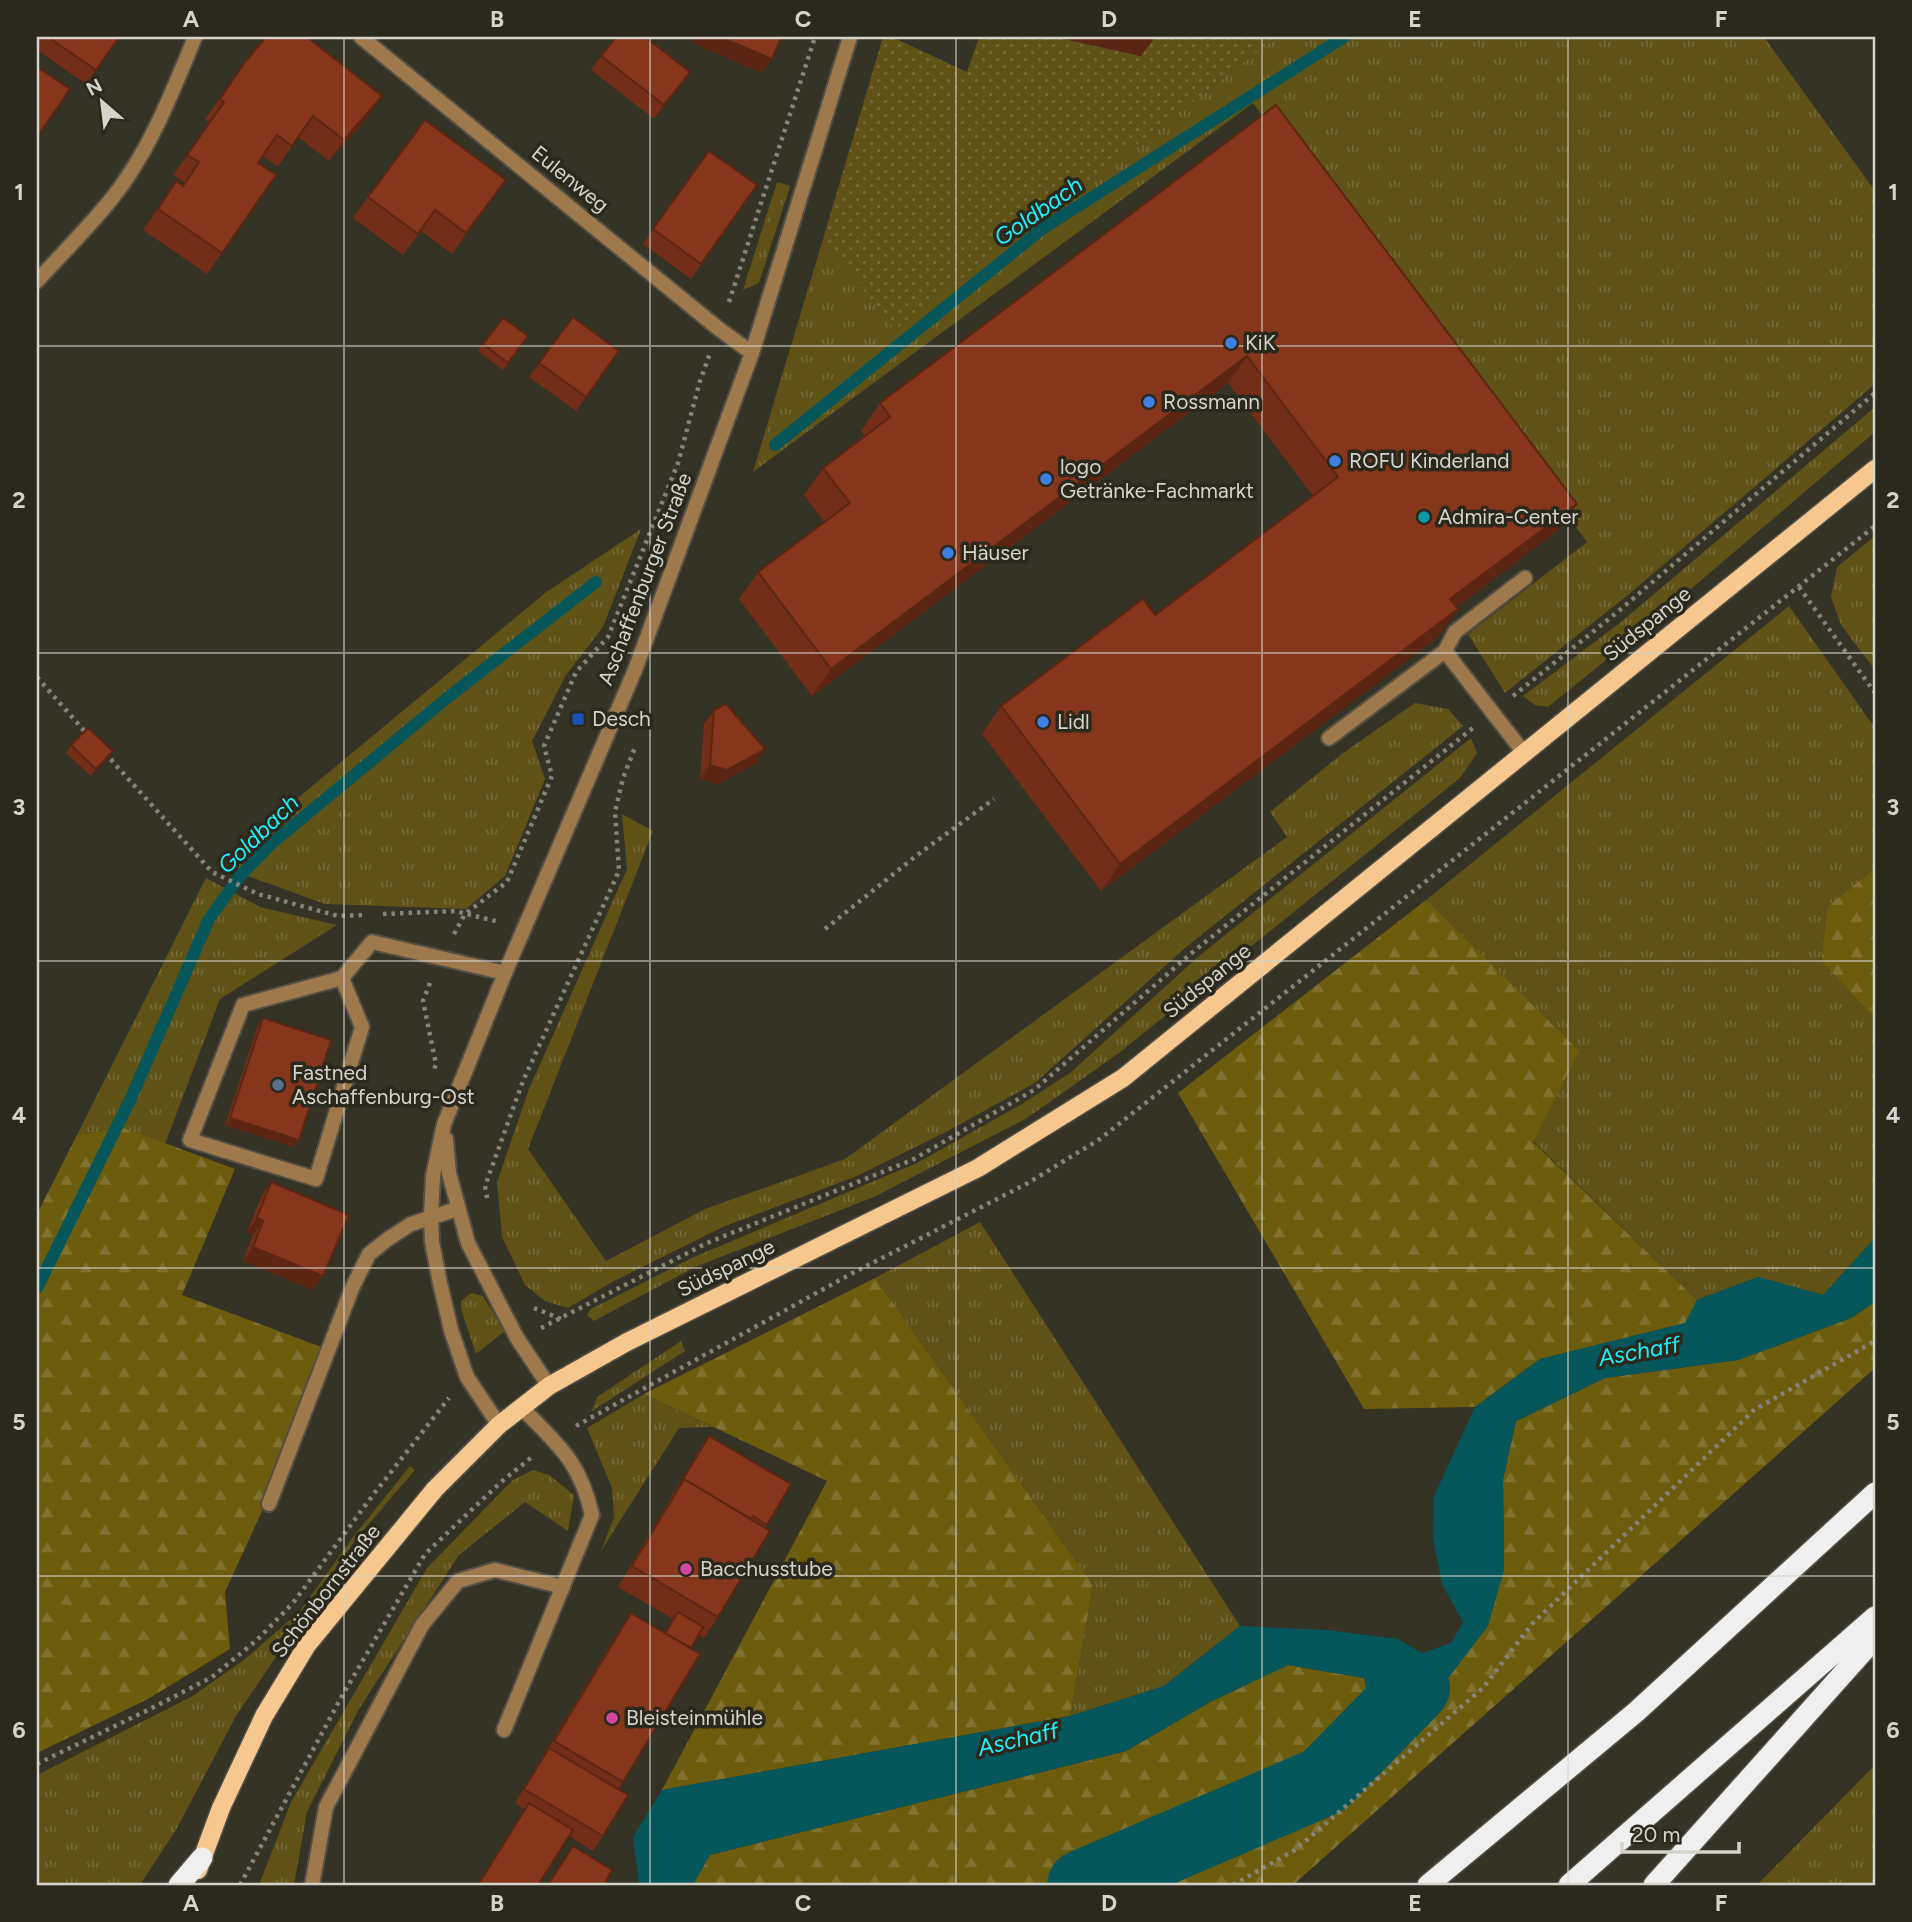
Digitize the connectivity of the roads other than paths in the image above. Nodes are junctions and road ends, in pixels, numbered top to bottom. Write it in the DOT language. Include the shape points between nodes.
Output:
graph roads {
  1 [pos="195,37"];
  2 [pos="361,37"];
  3 [pos="850,37"];
  4 [pos="37,281"];
  5 [pos="752,353"];
  6 [pos="1875,469"];
  7 [pos="1525,578"];
  8 [pos="1445,651"];
  9 [pos="1329,738"];
  10 [pos="1524,753"];
  11 [pos="505,973"];
  12 [pos="342,978"];
  13 [pos="444,1124"];
  14 [pos="457,1209"];
  15 [pos="431,1216"];
  16 [pos="549,1386"];
  17 [pos="521,1408"];
  18 [pos="499,1425"];
  19 [pos="1875,1493"];
  20 [pos="269,1504"];
  21 [pos="563,1587"];
  22 [pos="1875,1617"];
  23 [pos="1875,1638"];
  24 [pos="505,1730"];
  25 [pos="202,1858"];
  26 [pos="179,1885"];
  27 [pos="192,1885"];
  28 [pos="312,1885"];
  29 [pos="1429,1885"];
  30 [pos="1569,1885"];
  31 [pos="1654,1885"];
  1 -- 4 [label="street" via="171,97 117,191"];
  2 -- 5 [label="street, Eulenweg"];
  3 -- 5 [label="street, Aschaffenburger Straße"];
  5 -- 11 [label="street, Aschaffenburger Straße" via="635,670"];
  6 -- 10 [label="main road, Südspange"];
  7 -- 8 [label="street" via="1455,632"];
  8 -- 9 [label="street"];
  8 -- 10 [label="street"];
  10 -- 16 [label="main road, Südspange" via="1123,1078 978,1168 627,1342"];
  11 -- 12 [label="street" via="372,942"];
  11 -- 13 [label="street, Aschaffenburger Straße"];
  12 -- 12 [label="street" via="243,1005 190,1140 316,1179 362,1027"];
  13 -- 14 [label="street, Aschaffenburger Straße"];
  13 -- 15 [label="street, Aschaffenburger Straße" via="433,1176"];
  14 -- 15 [label="street"];
  14 -- 16 [label="street, Aschaffenburger Straße" via="468,1243 517,1338"];
  15 -- 18 [label="street, Aschaffenburger Straße" via="439,1283 451,1331 467,1377"];
  15 -- 20 [label="street" via="411,1224 369,1254"];
  16 -- 17 [label="main road, Südspange"];
  17 -- 18 [label="main road, Südspange"];
  17 -- 21 [label="street" via="573,1463 592,1515"];
  18 -- 25 [label="main road, Schönbornstraße" via="435,1489 307,1645 264,1716"];
  19 -- 29 [label="highway" via="1636,1712"];
  21 -- 24 [label="street"];
  21 -- 28 [label="street" via="495,1570 458,1581 422,1625 326,1807"];
  22 -- 30 [label="highway"];
  23 -- 31 [label="highway"];
  25 -- 26 [label="highway"];
  25 -- 27 [label="main road, Schönbornstraße"];
}
